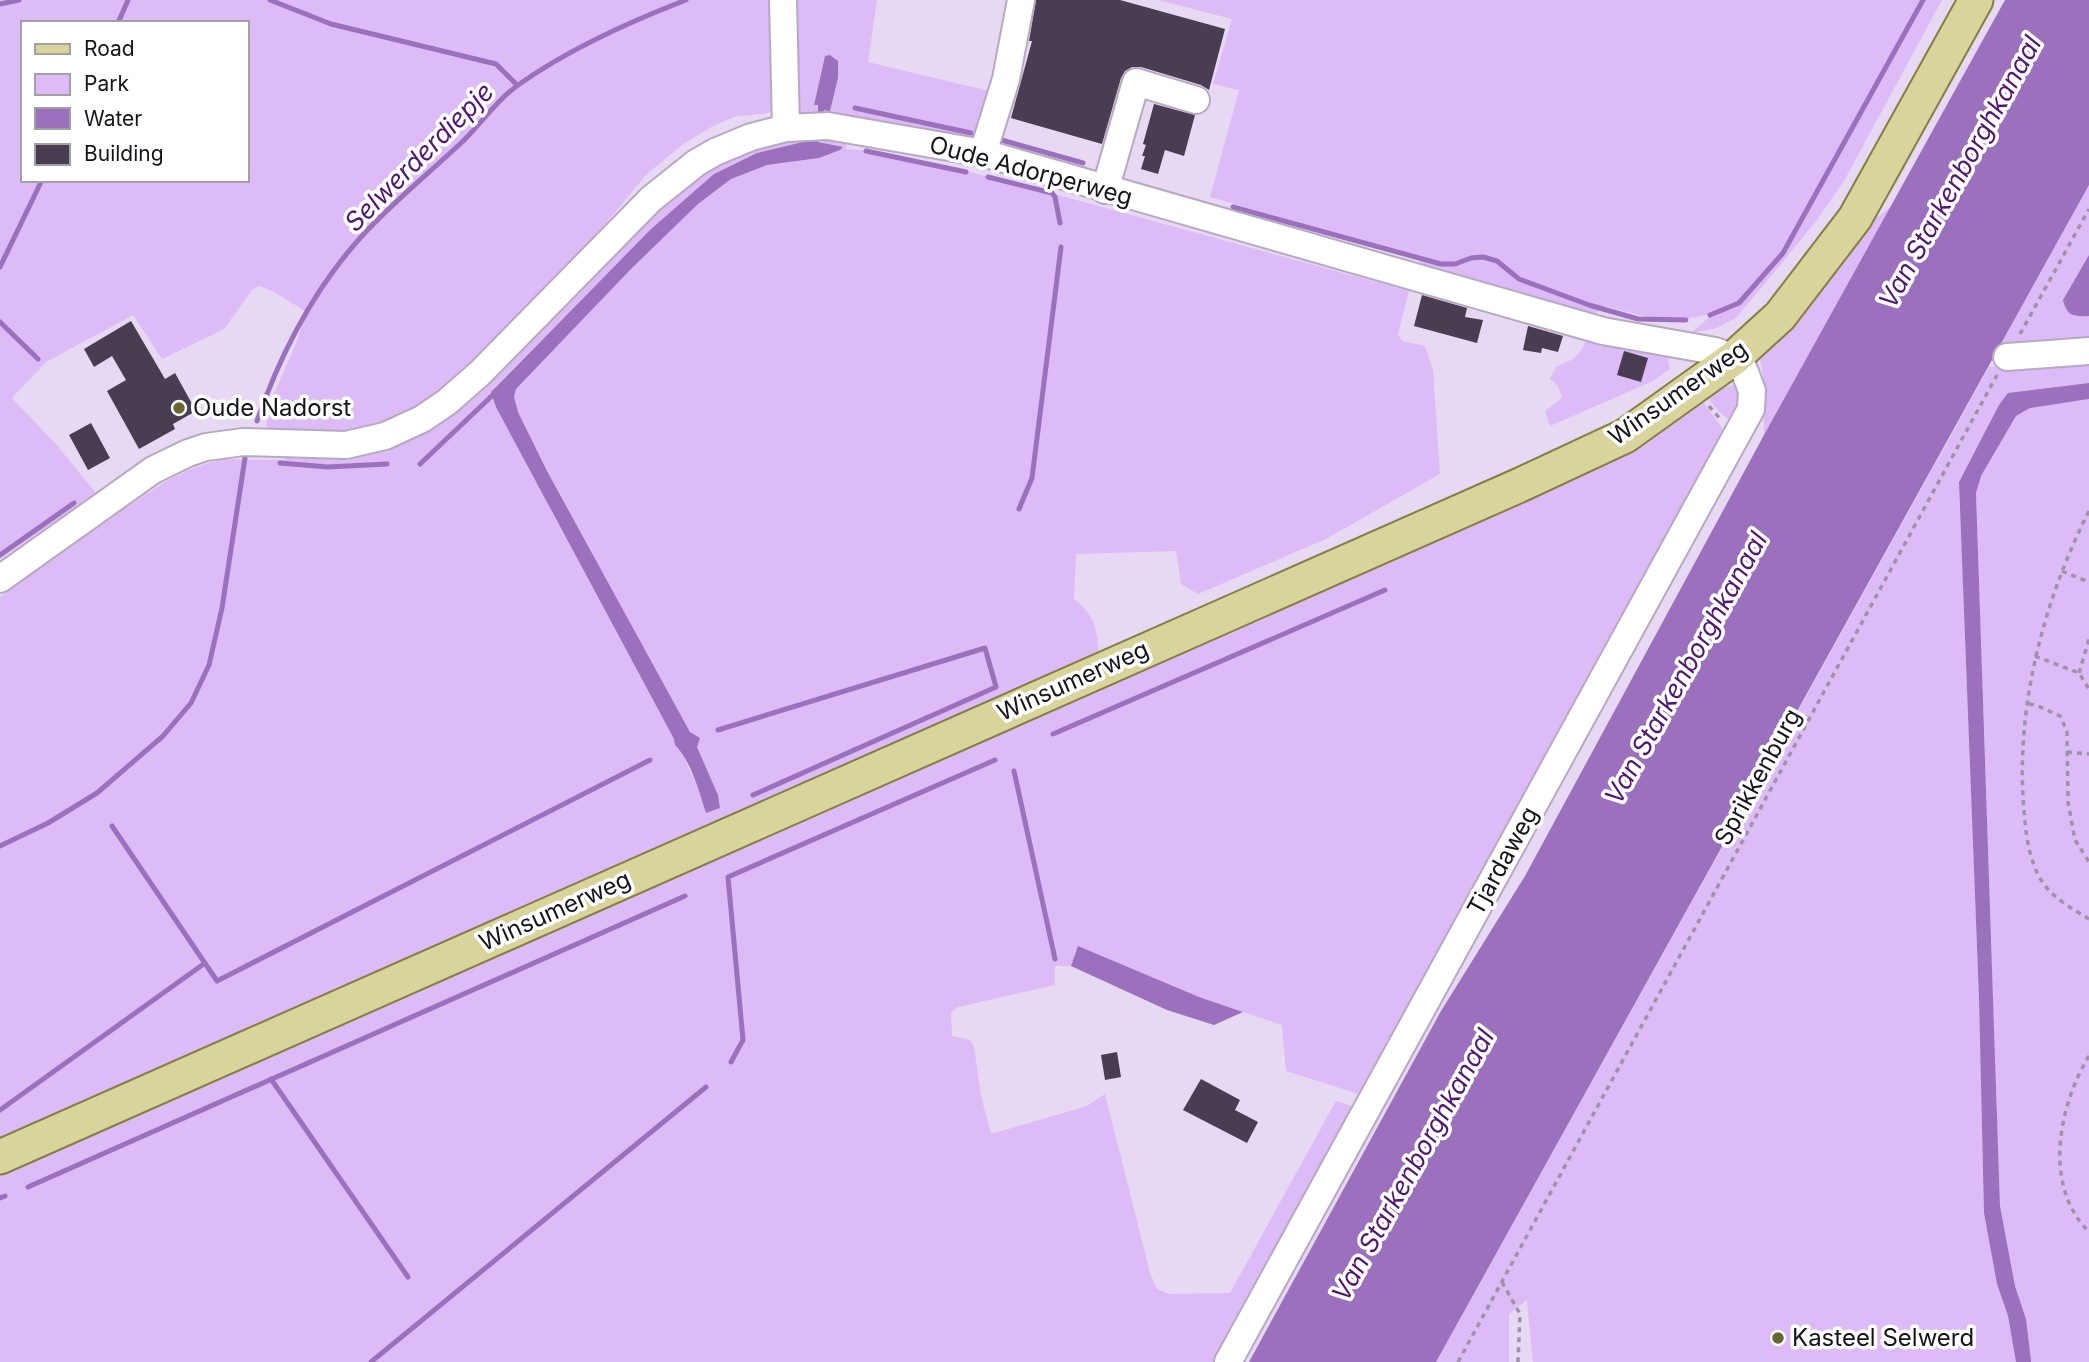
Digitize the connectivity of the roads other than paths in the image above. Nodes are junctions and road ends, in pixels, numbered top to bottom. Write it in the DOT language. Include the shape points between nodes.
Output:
graph roads {
  1 [pos="783,0"];
  2 [pos="1021,0"];
  3 [pos="1976,0"];
  4 [pos="1195,100"];
  5 [pos="786,128"];
  6 [pos="983,153"];
  7 [pos="1105,190"];
  8 [pos="2089,351"];
  9 [pos="2007,357"];
  10 [pos="1734,358"];
  11 [pos="0,579"];
  12 [pos="0,1157"];
  13 [pos="1228,1362"];
  1 -- 5 [label="street"];
  2 -- 6 [label="street" via="1006,79"];
  3 -- 10 [label="main road, Winsumerweg" via="1855,218 1780,316"];
  4 -- 7 [label="street" via="1136,82"];
  5 -- 6 [label="street, Oude Adorperweg" via="828,126"];
  5 -- 11 [label="street, Oude Adorperweg" via="715,152 650,199 480,373 422,419 385,436 346,445 243,442 188,453 153,470"];
  6 -- 7 [label="street, Oude Adorperweg"];
  7 -- 10 [label="street, Oude Adorperweg" via="1603,331"];
  8 -- 9 [label="street"];
  10 -- 12 [label="main road, Winsumerweg" via="1625,436 1520,485"];
  10 -- 13 [label="street, Tjardaweg" via="1751,382 1751,409"];
}
